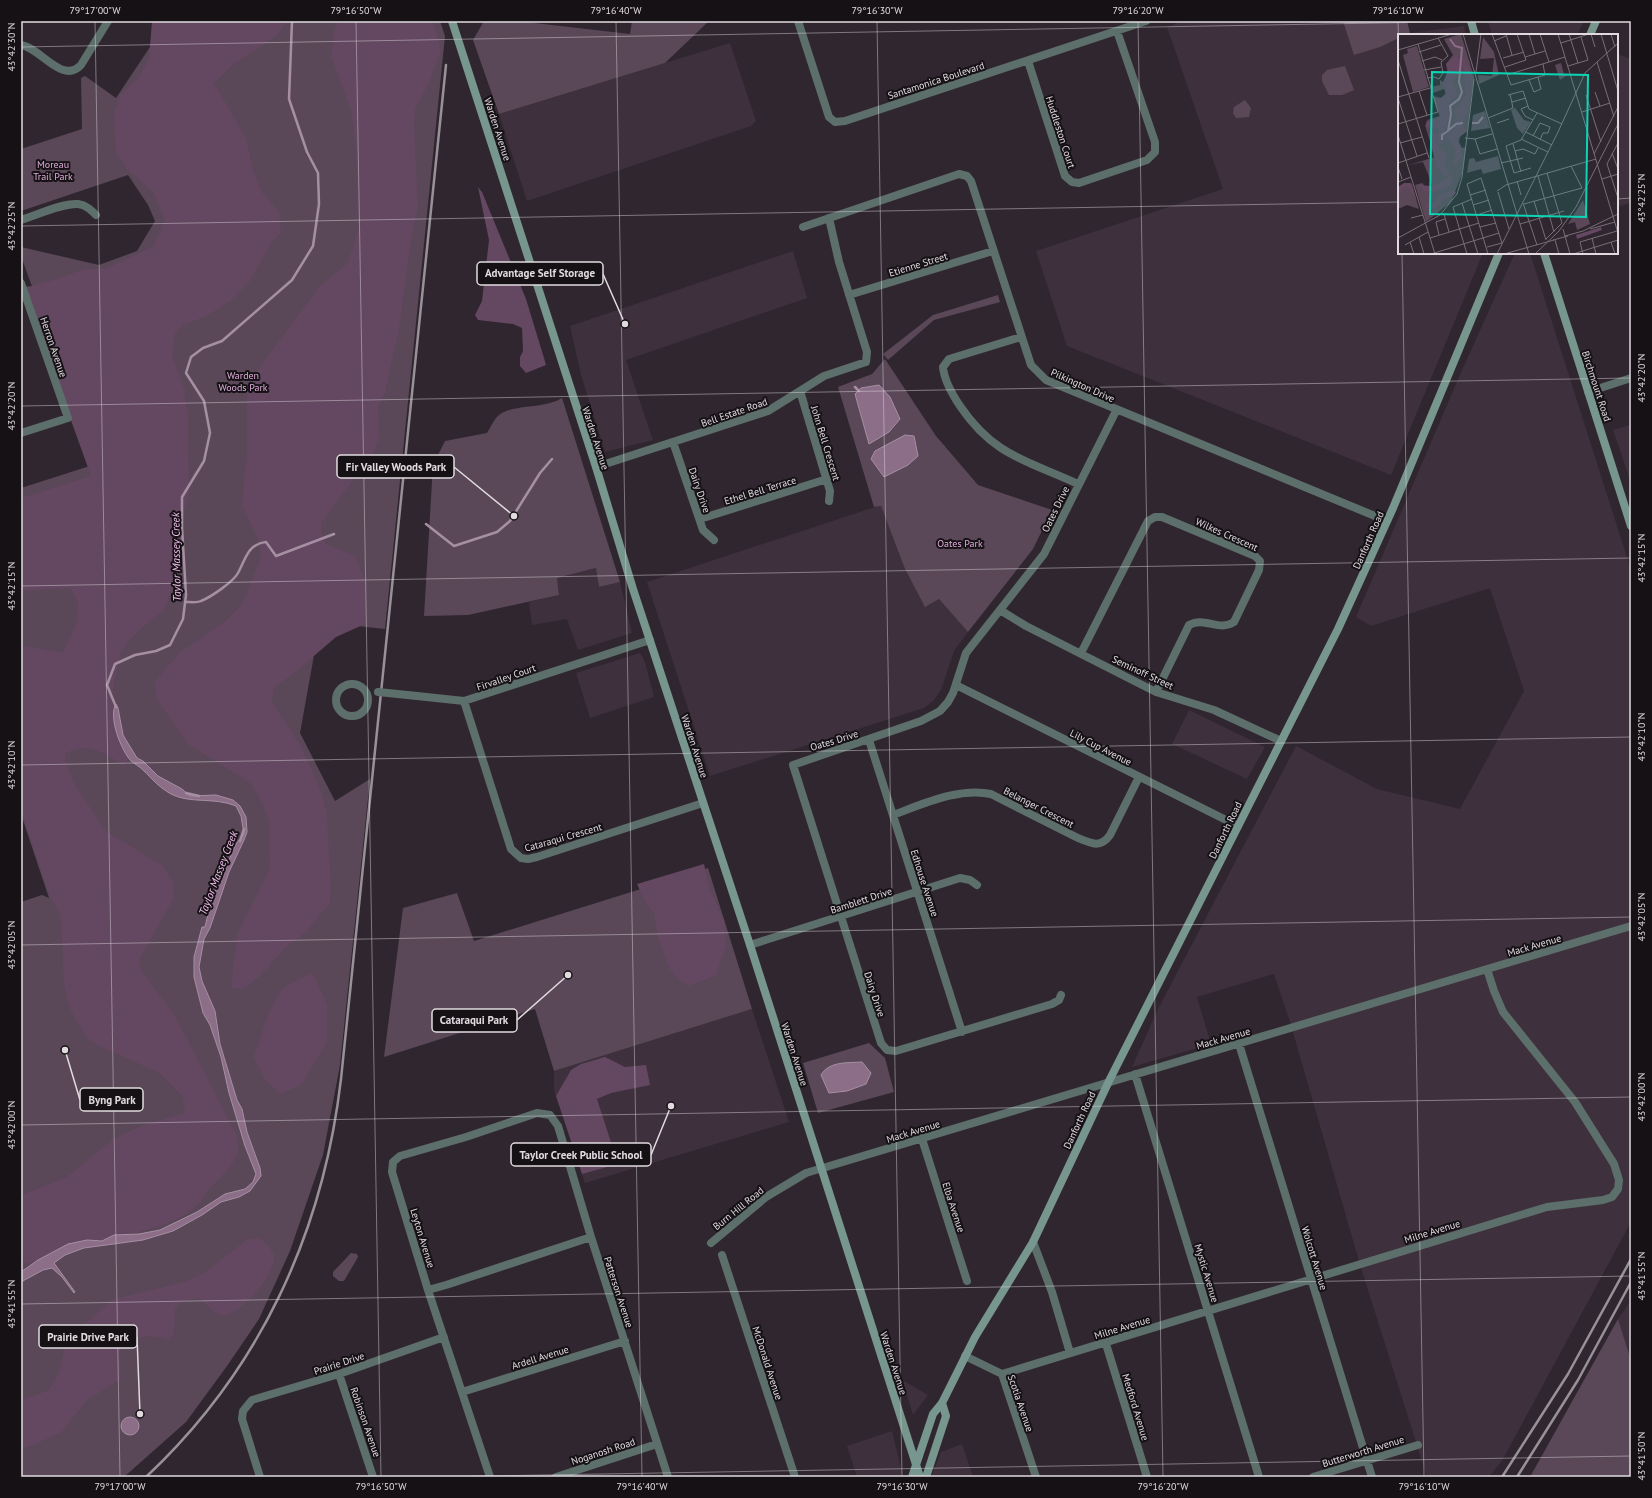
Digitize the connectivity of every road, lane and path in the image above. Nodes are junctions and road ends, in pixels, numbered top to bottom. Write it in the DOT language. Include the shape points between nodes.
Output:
graph roads {
  1 [pos="108,21"];
  2 [pos="452,21"];
  3 [pos="798,21"];
  4 [pos="1146,21"];
  5 [pos="1471,21"];
  6 [pos="1596,21"];
  7 [pos="1117,31"];
  8 [pos="1475,34"];
  9 [pos="1590,34"];
  10 [pos="21,45"];
  11 [pos="1028,61"];
  12 [pos="96,215"];
  13 [pos="829,218"];
  14 [pos="21,220"];
  15 [pos="803,227"];
  16 [pos="993,251"];
  17 [pos="1499,254"];
  18 [pos="1544,254"];
  19 [pos="21,283"];
  20 [pos="849,295"];
  21 [pos="1021,337"];
  22 [pos="1631,378"];
  23 [pos="800,391"];
  24 [pos="1588,392"];
  25 [pos="1116,411"];
  26 [pos="21,433"];
  27 [pos="673,442"];
  28 [pos="596,467"];
  29 [pos="827,479"];
  30 [pos="1078,484"];
  31 [pos="829,502"];
  32 [pos="700,519"];
  33 [pos="1387,521"];
  34 [pos="1631,526"];
  35 [pos="714,540"];
  36 [pos="1000,610"];
  37 [pos="650,640"];
  38 [pos="1081,654"];
  39 [pos="956,684"];
  40 [pos="365,691"];
  41 [pos="1156,692"];
  42 [pos="464,701"];
  43 [pos="869,740"];
  44 [pos="1282,741"];
  45 [pos="793,765"];
  46 [pos="1139,777"];
  47 [pos="703,803"];
  48 [pos="893,815"];
  49 [pos="1238,826"];
  50 [pos="976,885"];
  51 [pos="918,891"];
  52 [pos="840,917"];
  53 [pos="1631,926"];
  54 [pos="750,945"];
  55 [pos="1487,969"];
  56 [pos="1061,995"];
  57 [pos="962,1032"];
  58 [pos="1239,1044"];
  59 [pos="1135,1074"];
  60 [pos="1109,1081"];
  61 [pos="550,1115"];
  62 [pos="922,1139"];
  63 [pos="821,1169"];
  64 [pos="591,1237"];
  65 [pos="1033,1242"];
  66 [pos="711,1243"];
  67 [pos="722,1255"];
  68 [pos="1310,1279"];
  69 [pos="967,1281"];
  70 [pos="428,1290"];
  71 [pos="1208,1311"];
  72 [pos="444,1337"];
  73 [pos="625,1341"];
  74 [pos="1106,1344"];
  75 [pos="1070,1353"];
  76 [pos="965,1356"];
  77 [pos="339,1374"];
  78 [pos="1002,1374"];
  79 [pos="462,1392"];
  80 [pos="942,1403"];
  81 [pos="657,1444"];
  82 [pos="1418,1445"];
  83 [pos="1366,1460"];
  84 [pos="916,1464"];
  85 [pos="260,1477"];
  86 [pos="373,1477"];
  87 [pos="490,1477"];
  88 [pos="556,1477"];
  89 [pos="668,1477"];
  90 [pos="795,1477"];
  91 [pos="912,1477"];
  92 [pos="920,1477"];
  93 [pos="926,1477"];
  94 [pos="1036,1477"];
  95 [pos="1148,1477"];
  96 [pos="1259,1477"];
  97 [pos="1313,1477"];
  98 [pos="1372,1477"];
  1 -- 10 [label="street" via="76,70 67,71 59,68 35,50"];
  2 -- 28 [label="main road, Warden Avenue"];
  3 -- 11 [label="street, Santamonica Boulevard" via="829,117 836,122"];
  4 -- 7 [label="street, Santamonica Boulevard"];
  5 -- 8 [label="main road"];
  6 -- 9 [label="main road"];
  7 -- 11 [label="street, Santamonica Boulevard"];
  7 -- 11 [label="street, Huddleston Court" via="1154,142 1155,152 1147,160 1079,183 1072,182 1065,176"];
  12 -- 14 [label="street" via="89,208 79,204"];
  13 -- 15 [label="street, Pilkington Drive"];
  13 -- 16 [label="street, Pilkington Drive" via="959,174 967,176 971,181"];
  13 -- 20 [label="street, Bell Estate Road"];
  16 -- 20 [label="street, Etienne Street"];
  16 -- 21 [label="street, Pilkington Drive"];
  17 -- 33 [label="main road, Danforth Road"];
  18 -- 24 [label="main road, Birchmount Road"];
  19 -- 26 [label="street, Herron Avenue" via="68,418"];
  20 -- 23 [label="street, Bell Estate Road" via="867,352 866,362 824,376"];
  21 -- 25 [label="street, Pilkington Drive" via="1031,365 1046,380"];
  21 -- 30 [label="street" via="949,359 943,367 944,376 973,425 991,442 1011,455"];
  22 -- 24 [label="street"];
  23 -- 27 [label="street, Bell Estate Road" via="768,412"];
  23 -- 29 [label="street, John Bell Crescent"];
  24 -- 34 [label="main road, Birchmount Road"];
  25 -- 30 [label="street, Oates Drive"];
  25 -- 33 [label="street, Pilkington Drive"];
  27 -- 28 [label="street, Bell Estate Road"];
  27 -- 32 [label="street, Dairy Drive"];
  28 -- 37 [label="main road, Warden Avenue"];
  29 -- 31 [label="street, John Bell Crescent"];
  29 -- 32 [label="street, Ethel Bell Terrace"];
  30 -- 36 [label="street, Oates Drive" via="1044,554"];
  32 -- 35 [label="street, Dairy Drive" via="703,530"];
  33 -- 44 [label="main road, Danforth Road" via="1338,629"];
  36 -- 38 [label="street, Seminoff Street"];
  36 -- 39 [label="street, Oates Drive" via="966,653"];
  37 -- 42 [label="street, Firvalley Court"];
  37 -- 47 [label="main road, Warden Avenue"];
  38 -- 41 [label="street, Seminoff Street"];
  38 -- 41 [label="street, Wilkes Crescent" via="1148,521 1155,517 1162,517 1255,556 1260,561 1259,570 1234,622 1228,626 1203,621 1195,621 1189,625"];
  39 -- 43 [label="street, Oates Drive" via="948,702 940,711 921,722"];
  39 -- 46 [label="street, Lily Cup Avenue"];
  40 -- 42 [label="street, Firvalley Court, bridge"];
  41 -- 44 [label="street, Seminoff Street" via="1214,710"];
  42 -- 47 [label="street, Cataraqui Crescent" via="511,849 521,858 537,857"];
  43 -- 45 [label="street, Oates Drive"];
  43 -- 48 [label="street, Edhouse Avenue"];
  44 -- 49 [label="main road, Danforth Road"];
  45 -- 52 [label="street, Dairy Drive"];
  46 -- 48 [label="street, Belanger Crescent" via="1110,835 1100,844 1078,838 991,794 978,791 965,792"];
  46 -- 49 [label="street, Lily Cup Avenue"];
  47 -- 54 [label="main road, Warden Avenue"];
  48 -- 51 [label="street, Edhouse Avenue"];
  49 -- 60 [label="main road, Danforth Road"];
  50 -- 51 [label="street, Bamblett Drive" via="970,880 960,878"];
  51 -- 52 [label="street, Bamblett Drive"];
  51 -- 57 [label="street, Edhouse Avenue"];
  52 -- 54 [label="street, Bamblett Drive"];
  52 -- 57 [label="street, Dairy Drive" via="881,1043 887,1050 896,1051"];
  53 -- 55 [label="street, Mack Avenue"];
  54 -- 63 [label="main road, Warden Avenue"];
  55 -- 58 [label="street, Mack Avenue"];
  55 -- 68 [label="street, Milne Avenue" via="1503,1012 1575,1102 1612,1160 1619,1180 1616,1193 1603,1200 1547,1207"];
  56 -- 57 [label="street, Dairy Drive" via="1059,1000 1052,1004"];
  58 -- 59 [label="street, Mack Avenue"];
  58 -- 68 [label="street, Wolcott Avenue"];
  59 -- 60 [label="street, Mack Avenue"];
  59 -- 71 [label="street, Mystic Avenue"];
  60 -- 62 [label="street, Mack Avenue"];
  60 -- 65 [label="main road, Danforth Road"];
  61 -- 64 [label="street, Patterson Avenue" via="558,1126"];
  61 -- 70 [label="street, Leyton Avenue" via="537,1113 400,1156 393,1162 392,1172"];
  62 -- 63 [label="street, Mack Avenue"];
  62 -- 69 [label="street, Elba Avenue"];
  63 -- 66 [label="street, Burn Hill Road" via="806,1173 766,1197"];
  63 -- 84 [label="main road, Warden Avenue"];
  64 -- 70 [label="street"];
  64 -- 73 [label="street, Patterson Avenue"];
  65 -- 75 [label="street" via="1052,1292"];
  65 -- 76 [label="main road, Danforth Road"];
  67 -- 90 [label="street, McDonald Avenue"];
  68 -- 71 [label="street, Milne Avenue"];
  68 -- 83 [label="street, Wolcott Avenue"];
  70 -- 72 [label="street, Leyton Avenue"];
  71 -- 74 [label="street, Milne Avenue"];
  71 -- 96 [label="street, Mystic Avenue"];
  72 -- 77 [label="street, Prairie Drive"];
  72 -- 79 [label="street, Leyton Avenue"];
  73 -- 79 [label="street, Ardell Avenue"];
  73 -- 81 [label="street, Patterson Avenue"];
  74 -- 75 [label="street, Milne Avenue"];
  74 -- 95 [label="street, Medford Avenue"];
  75 -- 78 [label="street, Milne Avenue"];
  76 -- 78 [label="street, Scotia Avenue"];
  76 -- 80 [label="main road, Danforth Road"];
  77 -- 85 [label="street, Prairie Drive" via="252,1400 242,1419"];
  77 -- 86 [label="street, Robinson Avenue"];
  78 -- 94 [label="street, Scotia Avenue"];
  79 -- 87 [label="street, Leyton Avenue"];
  80 -- 84 [label="main road, Danforth Road" via="933,1414"];
  80 -- 93 [label="main road" via="946,1416"];
  81 -- 88 [label="street, Noganosh Road"];
  81 -- 89 [label="street, Patterson Avenue"];
  82 -- 83 [label="street, Butterworth Avenue"];
  83 -- 97 [label="street, Butterworth Avenue"];
  83 -- 98 [label="street, Wolcott Avenue"];
  84 -- 91 [label="main road, Danforth Road"];
  84 -- 92 [label="main road, Warden Avenue"];
}
